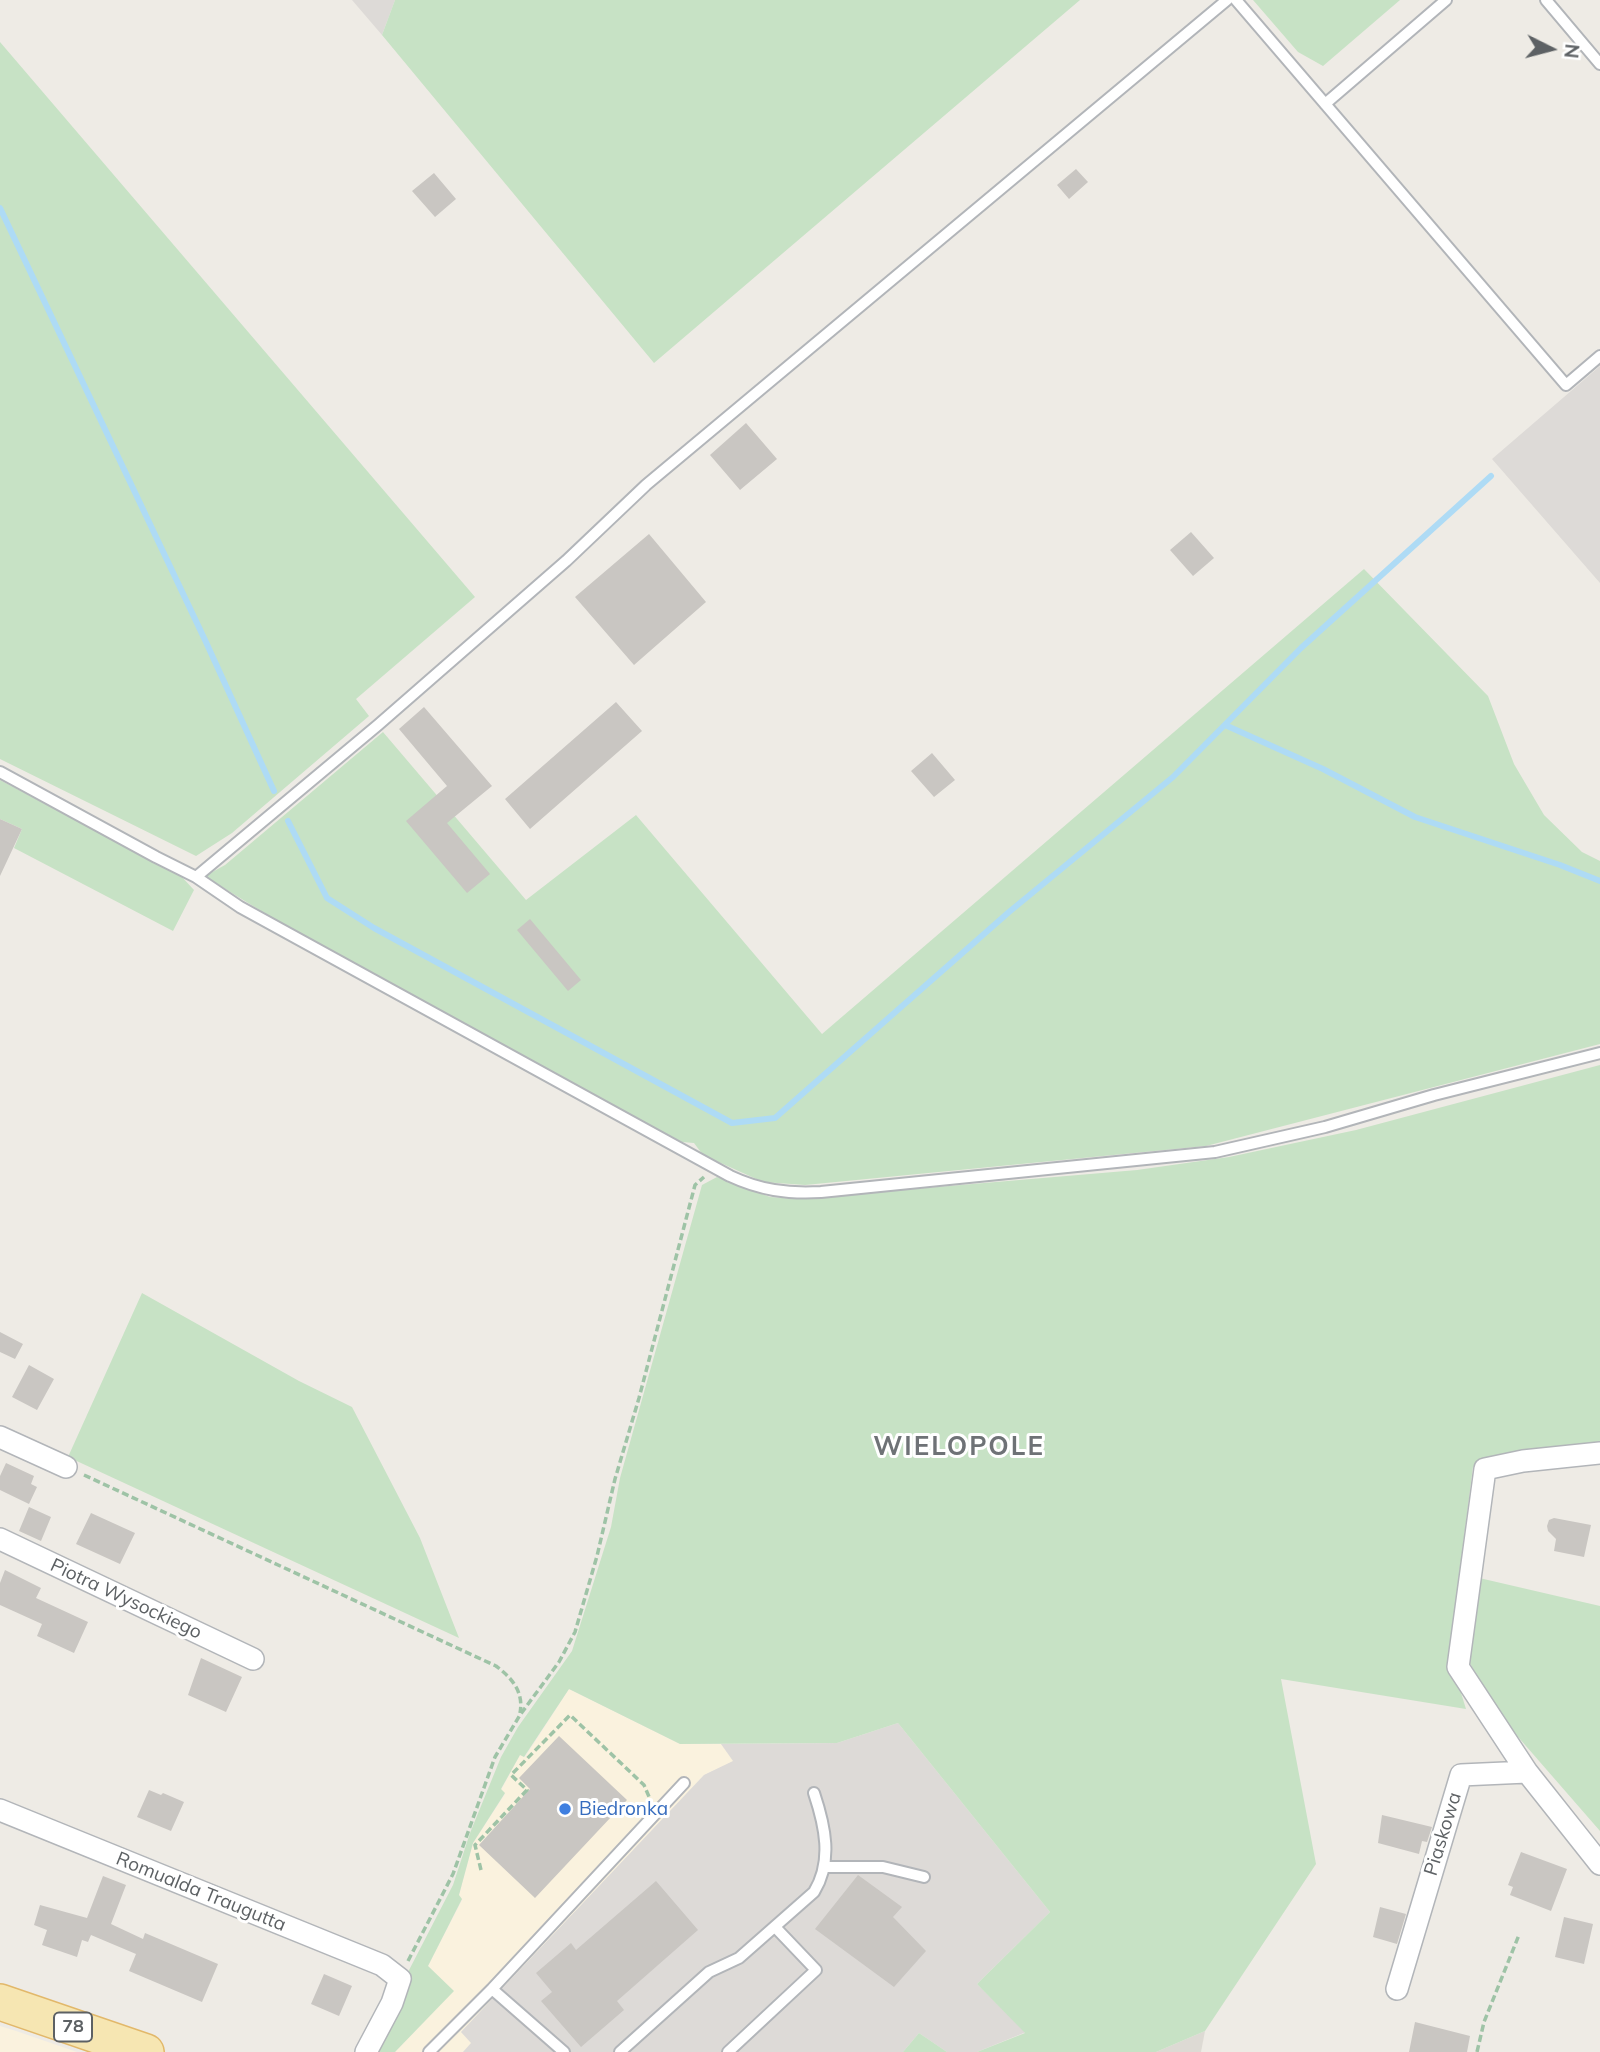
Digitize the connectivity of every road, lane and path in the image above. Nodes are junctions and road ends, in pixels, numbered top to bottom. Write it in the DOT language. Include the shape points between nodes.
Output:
graph roads {
  1 [pos="1227,0"];
  2 [pos="1236,0"];
  3 [pos="1446,0"];
  4 [pos="1546,0"];
  5 [pos="1600,64"];
  6 [pos="1325,104"];
  7 [pos="1600,356"];
  8 [pos="0,772"];
  9 [pos="196,877"];
  10 [pos="1600,1053"];
  11 [pos="722,1172"];
  12 [pos="0,1437"];
  13 [pos="1600,1453"];
  14 [pos="66,1467"];
  15 [pos="0,1539"];
  16 [pos="253,1659"];
  17 [pos="520,1715"];
  18 [pos="1527,1772"];
  19 [pos="684,1783"];
  20 [pos="644,1785"];
  21 [pos="814,1793"];
  22 [pos="0,1810"];
  23 [pos="1600,1864"];
  24 [pos="825,1867"];
  25 [pos="481,1870"];
  26 [pos="924,1877"];
  27 [pos="775,1927"];
  28 [pos="1519,1934"];
  29 [pos="400,1979"];
  30 [pos="492,1989"];
  31 [pos="1397,1989"];
  32 [pos="0,2002"];
  33 [pos="146,2052"];
  34 [pos="366,2052"];
  35 [pos="429,2052"];
  36 [pos="564,2052"];
  37 [pos="622,2052"];
  38 [pos="728,2052"];
  39 [pos="1478,2052"];
  1 -- 9 [label="lane" via="646,485 399,707"];
  2 -- 6 [label="lane"];
  3 -- 6 [label="lane"];
  4 -- 5 [label="lane"];
  6 -- 7 [label="lane" via="1566,385"];
  8 -- 9 [label="lane"];
  9 -- 11 [label="lane" via="240,907"];
  10 -- 11 [label="lane" via="1215,1152 801,1194 769,1191"];
  11 -- 17 [label="path" via="695,1185 575,1632"];
  12 -- 14 [label="street"];
  13 -- 18 [label="street" via="1485,1469 1458,1667"];
  14 -- 17 [label="path" via="496,1666 518,1690"];
  15 -- 16 [label="street, Piotra Wysockiego"];
  17 -- 29 [label="path" via="495,1757 445,1892"];
  18 -- 23 [label="street"];
  18 -- 31 [label="street, Piaskowa" via="1461,1775"];
  19 -- 30 [label="lane"];
  20 -- 25 [label="path" via="570,1715 511,1774 527,1790 475,1846"];
  21 -- 24 [label="lane" via="822,1817"];
  22 -- 29 [label="street, Romualda Traugutta" via="356,1954"];
  24 -- 26 [label="lane" via="883,1867"];
  24 -- 27 [label="lane" via="814,1892"];
  27 -- 37 [label="lane" via="739,1958 709,1972"];
  27 -- 38 [label="lane" via="816,1970"];
  28 -- 39 [label="path" via="1484,2022"];
  29 -- 34 [label="street"];
  30 -- 35 [label="lane"];
  30 -- 36 [label="lane"];
  32 -- 33 [label="main road, 78"];
}
